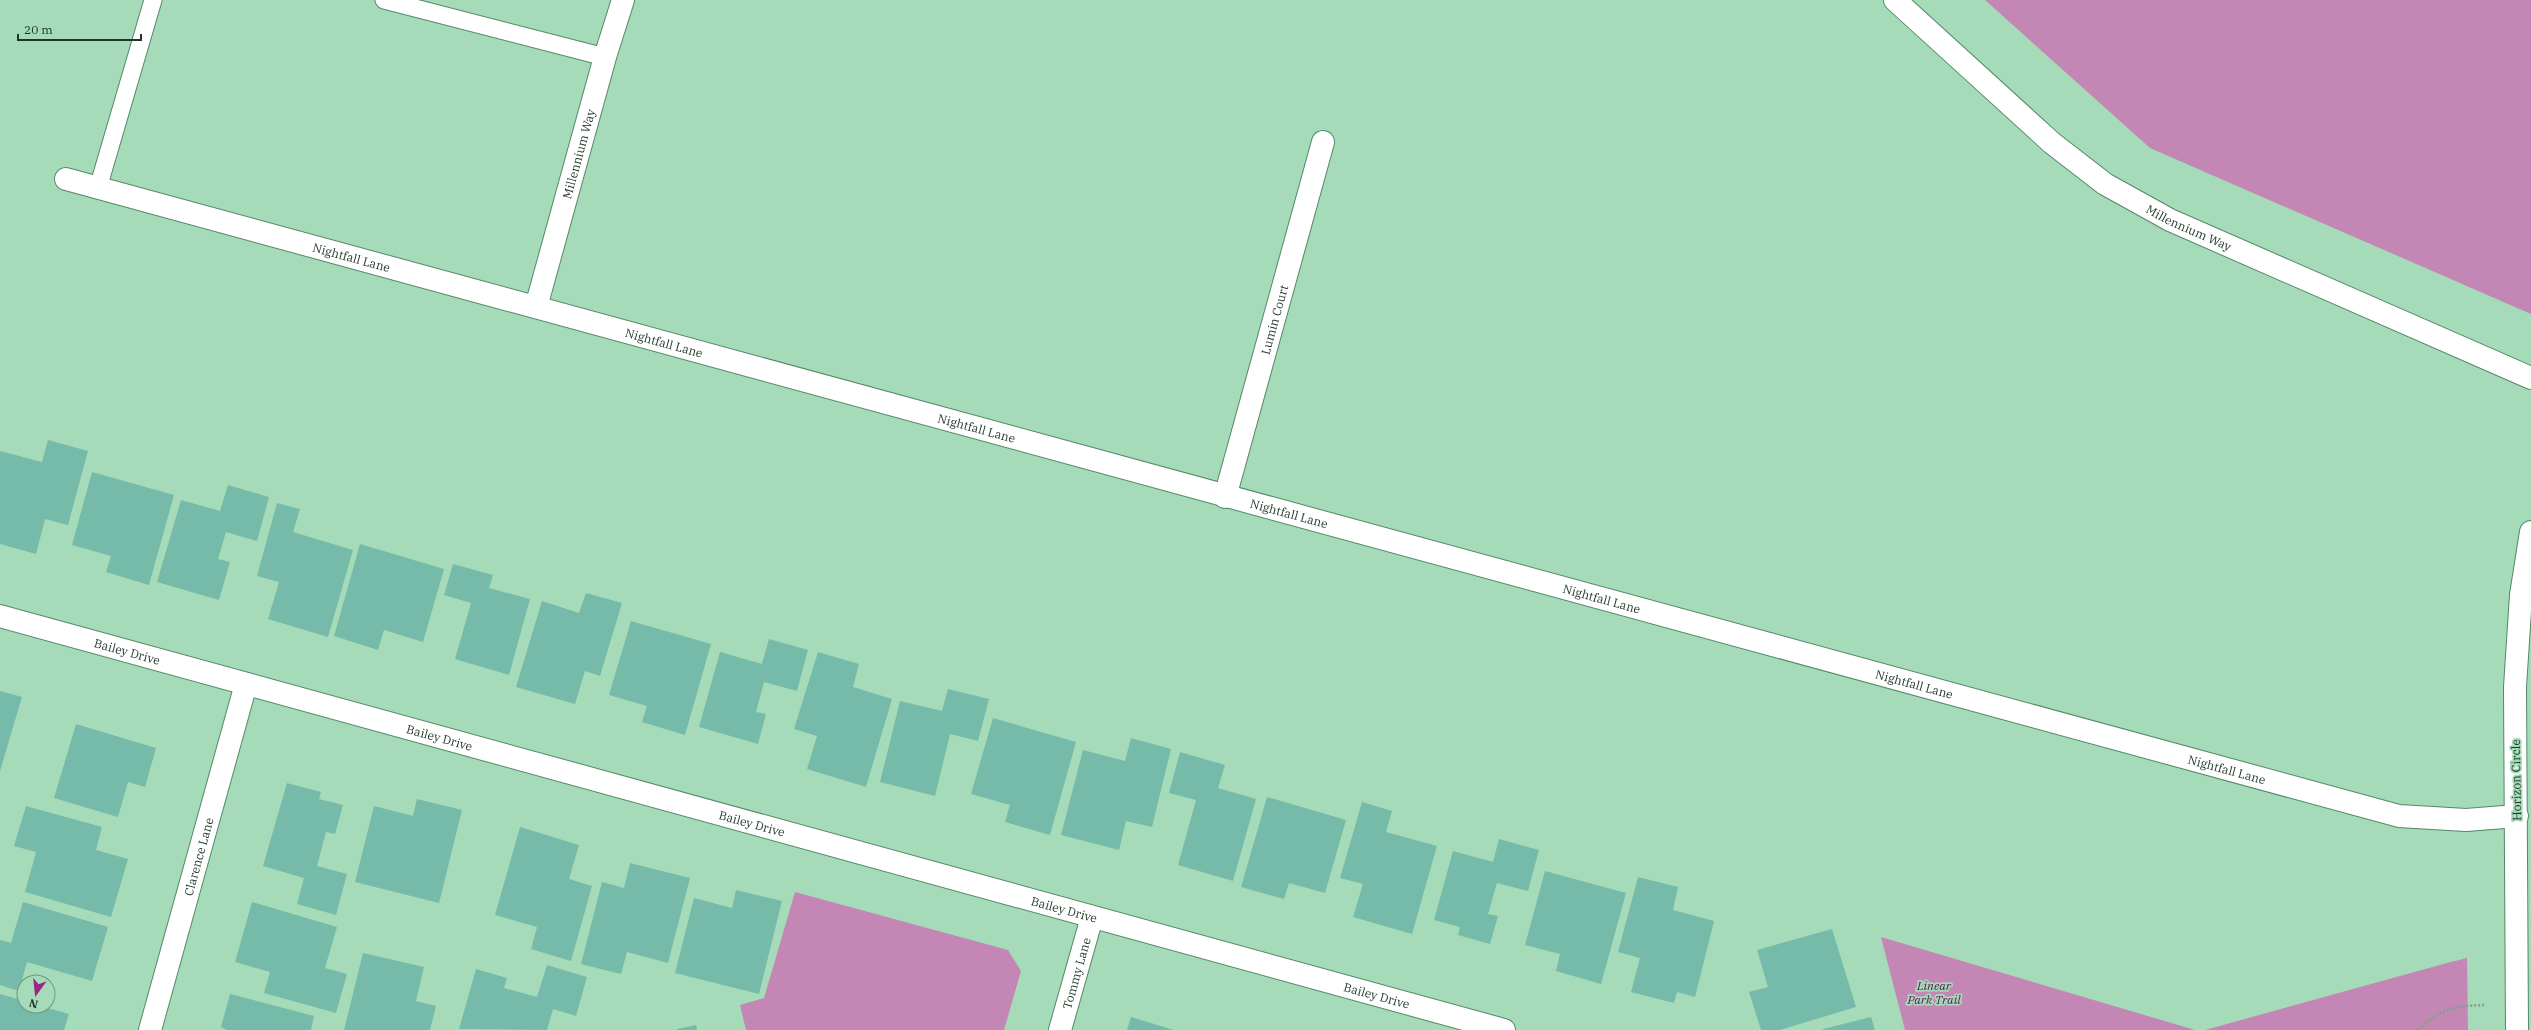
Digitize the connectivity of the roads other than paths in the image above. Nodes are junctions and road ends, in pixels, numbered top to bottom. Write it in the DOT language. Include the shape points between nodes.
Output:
graph roads {
  1 [pos="153,0"];
  2 [pos="384,0"];
  3 [pos="623,0"];
  4 [pos="1895,0"];
  5 [pos="605,57"];
  6 [pos="1323,142"];
  7 [pos="66,179"];
  8 [pos="98,188"];
  9 [pos="536,307"];
  10 [pos="2531,378"];
  11 [pos="1225,497"];
  12 [pos="2531,532"];
  13 [pos="0,616"];
  14 [pos="246,684"];
  15 [pos="2517,816"];
  16 [pos="1092,917"];
  17 [pos="150,1030"];
  18 [pos="1060,1030"];
  19 [pos="1504,1030"];
  20 [pos="2517,1030"];
  1 -- 8 [label="lane"];
  2 -- 5 [label="lane"];
  3 -- 5 [label="street, Millennium Way"];
  4 -- 10 [label="street, Millennium Way" via="2052,143 2106,184 2170,220"];
  5 -- 9 [label="street, Millennium Way"];
  6 -- 11 [label="street, Lumin Court"];
  7 -- 8 [label="street, Nightfall Lane"];
  8 -- 9 [label="street, Nightfall Lane"];
  9 -- 11 [label="street, Nightfall Lane"];
  11 -- 15 [label="street, Nightfall Lane" via="2399,816 2466,820"];
  12 -- 15 [label="street, Horizon Circle" via="2521,595 2515,687"];
  13 -- 14 [label="street, Bailey Drive"];
  14 -- 16 [label="street, Bailey Drive"];
  14 -- 17 [label="street, Clarence Lane"];
  15 -- 20 [label="street, Horizon Circle"];
  16 -- 18 [label="street, Tommy Lane"];
  16 -- 19 [label="street, Bailey Drive"];
}
